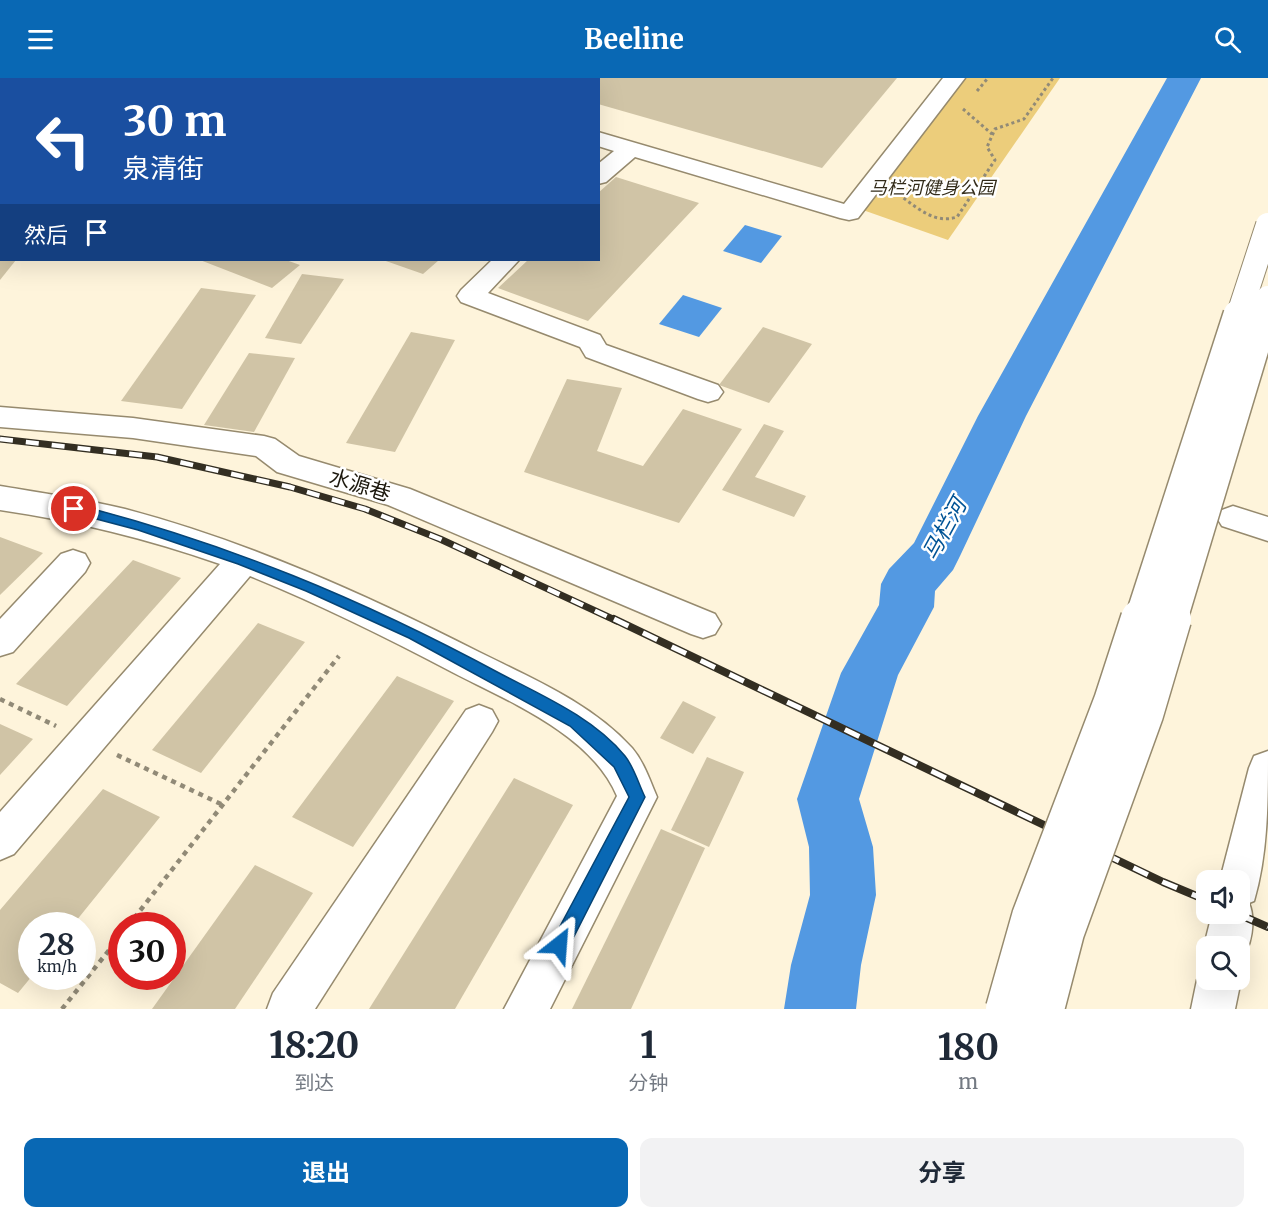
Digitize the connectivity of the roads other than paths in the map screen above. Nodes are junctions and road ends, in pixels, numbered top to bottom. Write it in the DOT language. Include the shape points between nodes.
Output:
graph roads {
  1 [pos="954,78"];
  2 [pos="600,140"];
  3 [pos="632,148"];
  4 [pos="600,175"];
  5 [pos="1268,225"];
  6 [pos="505,261"];
  7 [pos="1268,298"];
  8 [pos="708,392"];
  9 [pos="0,417"];
  10 [pos="0,498"];
  11 [pos="1233,518"];
  12 [pos="1268,530"];
  13 [pos="243,561"];
  14 [pos="73,563"];
  15 [pos="703,624"];
  16 [pos="0,642"];
  17 [pos="479,721"];
  18 [pos="1267,777"];
  19 [pos="0,841"];
  20 [pos="1243,870"];
  21 [pos="1217,990"];
  22 [pos="289,1009"];
  23 [pos="526,1009"];
  24 [pos="1006,1009"];
  25 [pos="1044,1009"];
  26 [pos="1213,1009"];
  1 -- 3 [label="main road" via="849,213"];
  2 -- 3 [label="main road"];
  3 -- 4 [label="main road"];
  5 -- 24 [label="main road, bridge" via="1114,702 1032,917"];
  6 -- 8 [label="main road" via="470,296 590,341 596,351"];
  7 -- 25 [label="main road, bridge" via="1143,714 1064,932"];
  9 -- 15 [label="main road, 水源巷" via="133,428 264,447 288,464 399,497"];
  10 -- 13 [label="main road" via="91,512"];
  11 -- 12 [label="main road"];
  13 -- 19 [label="main road"];
  13 -- 23 [label="main road" via="414,634 520,690 575,721 620,762 637,797"];
  14 -- 16 [label="main road"];
  17 -- 22 [label="main road"];
  18 -- 20 [label="main road"];
  21 -- 26 [label="main road"];
}
